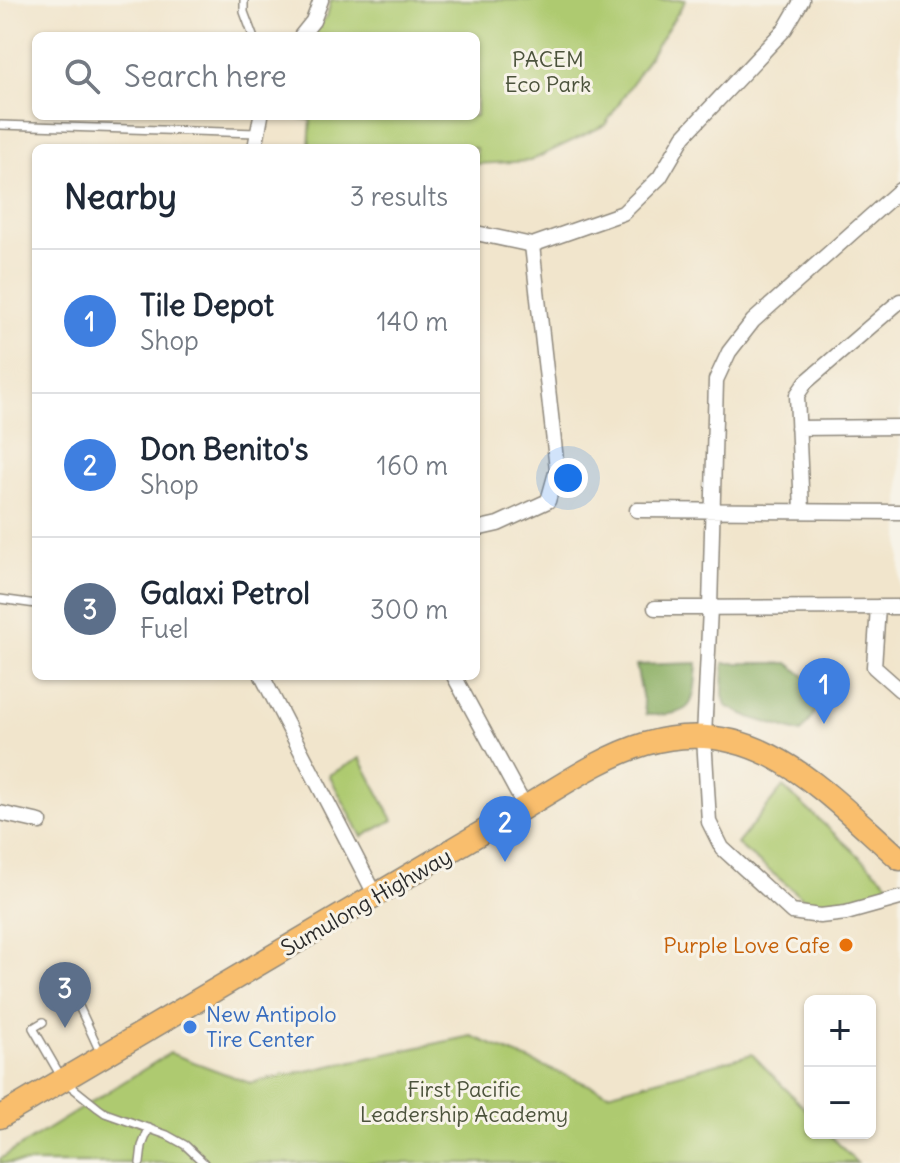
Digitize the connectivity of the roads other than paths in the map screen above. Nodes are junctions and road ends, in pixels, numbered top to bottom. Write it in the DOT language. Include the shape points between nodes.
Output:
graph roads {
  1 [pos="244,0"];
  2 [pos="321,0"];
  3 [pos="802,0"];
  4 [pos="252,32"];
  5 [pos="304,32"];
  6 [pos="260,120"];
  7 [pos="0,125"];
  8 [pos="256,140"];
  9 [pos="900,190"];
  10 [pos="480,234"];
  11 [pos="532,245"];
  12 [pos="899,303"];
  13 [pos="900,427"];
  14 [pos="798,428"];
  15 [pos="637,510"];
  16 [pos="713,511"];
  17 [pos="802,511"];
  18 [pos="900,512"];
  19 [pos="480,528"];
  20 [pos="0,599"];
  21 [pos="32,603"];
  22 [pos="878,607"];
  23 [pos="900,607"];
  24 [pos="655,608"];
  25 [pos="710,608"];
  26 [pos="264,680"];
  27 [pos="456,680"];
  28 [pos="900,690"];
  29 [pos="704,737"];
  30 [pos="525,807"];
  31 [pos="0,813"];
  32 [pos="40,822"];
  33 [pos="900,859"];
  34 [pos="376,896"];
  35 [pos="900,898"];
  36 [pos="72,1006"];
  37 [pos="43,1022"];
  38 [pos="102,1056"];
  39 [pos="63,1080"];
  40 [pos="0,1117"];
  41 [pos="149,1128"];
  42 [pos="140,1163"];
  43 [pos="204,1163"];
  1 -- 4 [label="lane"];
  2 -- 5 [label="street"];
  3 -- 11 [label="street" via="785,29 684,136 660,177 623,213"];
  6 -- 8 [label="street"];
  7 -- 8 [label="lane"];
  9 -- 16 [label="street" via="753,321 729,352 716,380"];
  10 -- 11 [label="street"];
  11 -- 19 [label="street" via="557,469 548,501"];
  12 -- 14 [label="street" via="806,382 797,395"];
  13 -- 14 [label="street"];
  14 -- 17 [label="street"];
  15 -- 16 [label="street"];
  16 -- 17 [label="street"];
  16 -- 25 [label="street"];
  17 -- 18 [label="street"];
  20 -- 21 [label="lane"];
  22 -- 23 [label="street"];
  22 -- 25 [label="street"];
  22 -- 28 [label="street" via="874,667"];
  24 -- 25 [label="street"];
  25 -- 29 [label="street"];
  26 -- 34 [label="street"];
  27 -- 30 [label="street"];
  29 -- 30 [label="main road, Sumulong Highway" via="644,744"];
  29 -- 33 [label="main road, Sumulong Highway" via="760,749 798,770"];
  29 -- 35 [label="street" via="709,822 722,848 792,912 846,913"];
  30 -- 34 [label="main road, Sumulong Highway"];
  31 -- 32 [label="street"];
  34 -- 38 [label="main road, Sumulong Highway"];
  36 -- 38 [label="lane" via="77,1002"];
  37 -- 39 [label="lane" via="33,1028"];
  38 -- 39 [label="main road, Sumulong Highway"];
  39 -- 40 [label="main road, Sumulong Highway"];
  39 -- 41 [label="lane" via="105,1113"];
  41 -- 42 [label="lane"];
  41 -- 43 [label="lane" via="185,1145"];
}
